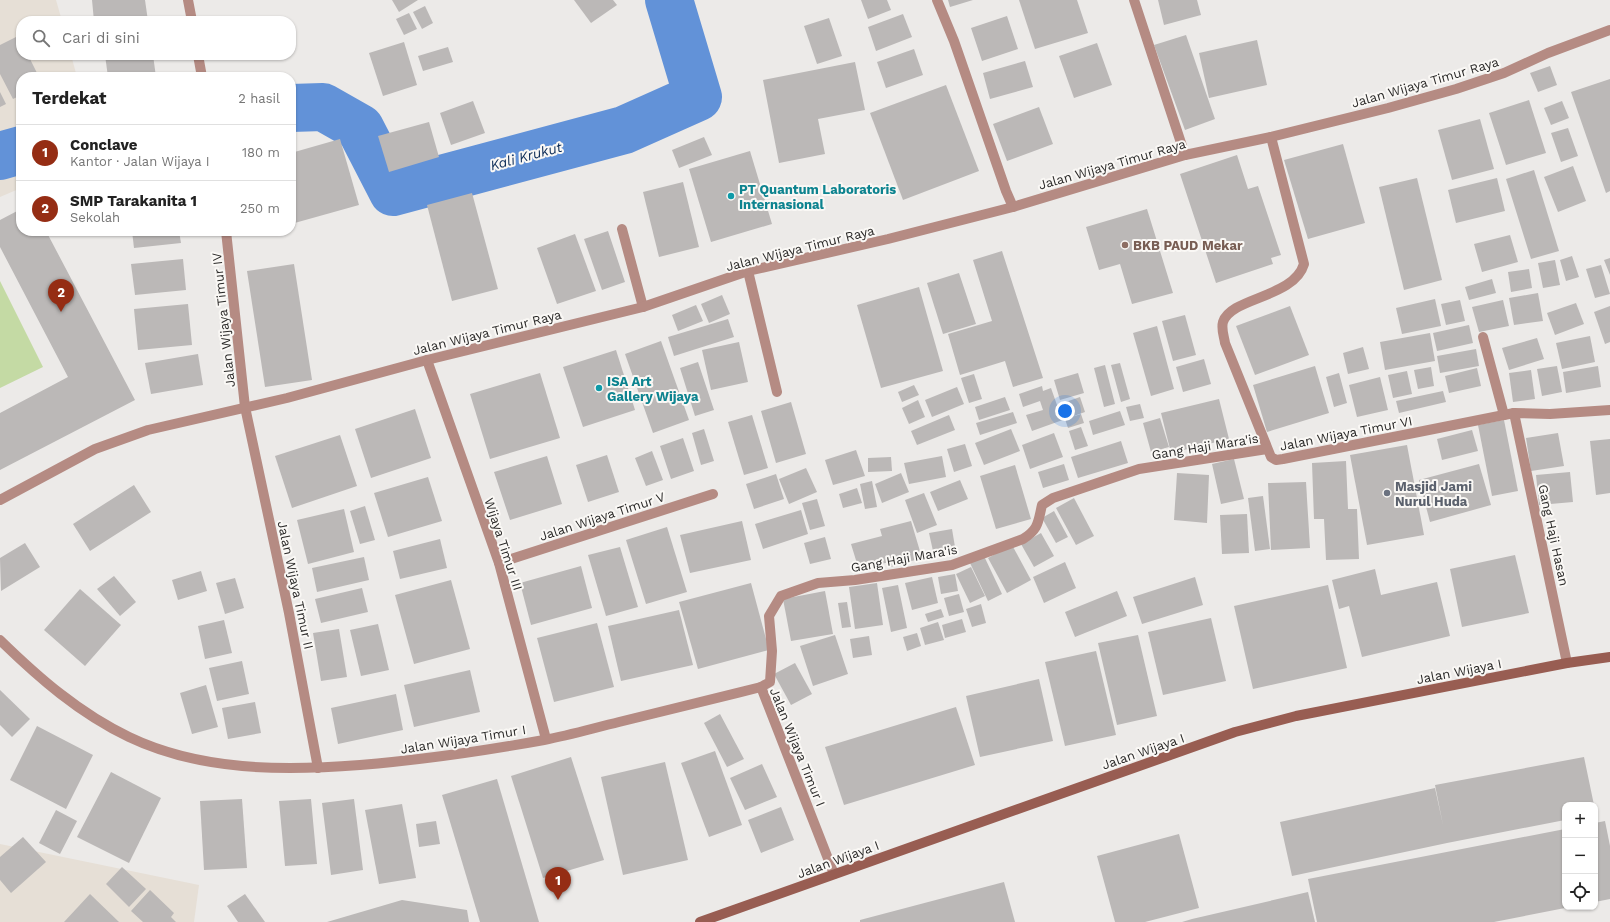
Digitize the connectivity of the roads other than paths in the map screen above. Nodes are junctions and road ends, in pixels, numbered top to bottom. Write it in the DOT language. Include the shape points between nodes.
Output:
graph roads {
  1 [pos="188,0"];
  2 [pos="937,0"];
  3 [pos="1134,0"];
  4 [pos="191,16"];
  5 [pos="1610,30"];
  6 [pos="199,60"];
  7 [pos="201,72"];
  8 [pos="1271,137"];
  9 [pos="1185,155"];
  10 [pos="1013,206"];
  11 [pos="622,229"];
  12 [pos="227,236"];
  13 [pos="748,271"];
  14 [pos="642,307"];
  15 [pos="1483,337"];
  16 [pos="427,360"];
  17 [pos="777,392"];
  18 [pos="245,407"];
  19 [pos="1610,410"];
  20 [pos="1514,413"];
  21 [pos="1504,415"];
  22 [pos="1267,449"];
  23 [pos="713,494"];
  24 [pos="0,500"];
  25 [pos="499,563"];
  26 [pos="0,640"];
  27 [pos="1610,657"];
  28 [pos="1567,663"];
  29 [pos="761,687"];
  30 [pos="546,740"];
  31 [pos="318,768"];
  32 [pos="834,874"];
  33 [pos="700,922"];
  1 -- 4 [label="street"];
  2 -- 10 [label="street"];
  3 -- 9 [label="street"];
  5 -- 8 [label="street, Jalan Wijaya Timur Raya" via="1504,73 1456,89"];
  6 -- 7 [label="street"];
  8 -- 9 [label="street, Jalan Wijaya Timur Raya"];
  8 -- 22 [label="street, Jalan Wijaya Timur VI" via="1304,264 1299,275 1270,295 1228,314 1222,330"];
  9 -- 10 [label="street, Jalan Wijaya Timur Raya"];
  10 -- 13 [label="street, Jalan Wijaya Timur Raya" via="888,239"];
  11 -- 14 [label="street"];
  12 -- 18 [label="street, Jalan Wijaya Timur IV"];
  13 -- 14 [label="street, Jalan Wijaya Timur Raya"];
  13 -- 17 [label="street"];
  14 -- 16 [label="street, Jalan Wijaya Timur Raya"];
  15 -- 21 [label="street"];
  16 -- 18 [label="street, Jalan Wijaya Timur Raya"];
  16 -- 25 [label="street, Wijaya Timur III"];
  18 -- 24 [label="street, Jalan Wijaya Timur Raya" via="148,430 95,450"];
  18 -- 31 [label="street, Jalan Wijaya Timur II" via="289,613"];
  19 -- 20 [label="street, Jalan Wijaya Timur VI" via="1550,414"];
  20 -- 21 [label="street, Jalan Wijaya Timur VI"];
  20 -- 28 [label="street, Gang Haji Hasan"];
  21 -- 22 [label="street, Jalan Wijaya Timur VI" via="1283,460 1271,457"];
  22 -- 29 [label="street, Gang Haji Mara'is" via="1139,469 1053,498 1042,505 1036,529 1031,534 952,565 818,583 781,596 769,616 772,651 770,682"];
  23 -- 25 [label="street, Jalan Wijaya Timur V"];
  25 -- 30 [label="street, Wijaya Timur III"];
  26 -- 31 [label="street, Jalan Wijaya Timur I" via="43,682 80,709 128,737 161,750 240,766"];
  27 -- 28 [label="main road, Jalan Wijaya I"];
  28 -- 32 [label="main road, Jalan Wijaya I" via="1296,716 1235,732"];
  29 -- 30 [label="street, Jalan Wijaya Timur I"];
  29 -- 32 [label="street, Jalan Wijaya Timur I"];
  30 -- 31 [label="street, Jalan Wijaya Timur I" via="422,760"];
  32 -- 33 [label="main road, Jalan Wijaya I"];
}
